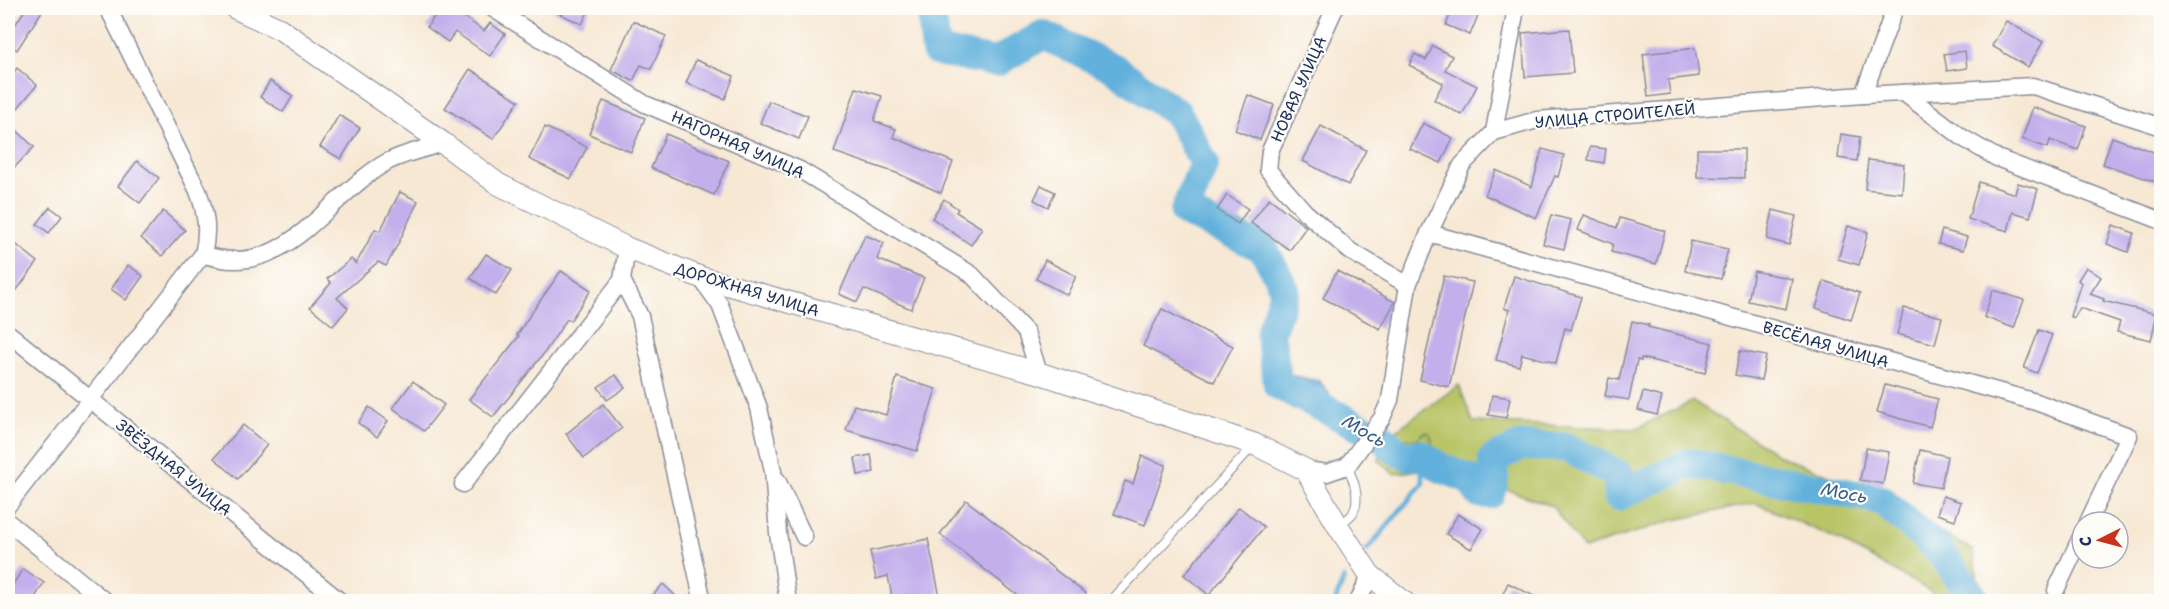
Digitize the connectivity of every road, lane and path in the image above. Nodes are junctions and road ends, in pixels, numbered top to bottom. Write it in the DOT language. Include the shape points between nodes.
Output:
graph roads {
  1 [pos="108,8"];
  2 [pos="235,8"];
  3 [pos="492,8"];
  4 [pos="1335,8"];
  5 [pos="1516,8"];
  6 [pos="1895,8"];
  7 [pos="1904,93"];
  8 [pos="1863,95"];
  9 [pos="2162,127"];
  10 [pos="1494,132"];
  11 [pos="444,143"];
  12 [pos="2162,221"];
  13 [pos="1429,233"];
  14 [pos="627,248"];
  15 [pos="203,254"];
  16 [pos="700,278"];
  17 [pos="622,280"];
  18 [pos="1408,285"];
  19 [pos="8,333"];
  20 [pos="1039,373"];
  21 [pos="90,399"];
  22 [pos="1254,444"];
  23 [pos="1347,466"];
  24 [pos="1306,470"];
  25 [pos="773,471"];
  26 [pos="463,484"];
  27 [pos="8,505"];
  28 [pos="2094,510"];
  29 [pos="8,522"];
  30 [pos="1338,526"];
  31 [pos="804,537"];
  32 [pos="2070,560"];
  33 [pos="1370,575"];
  34 [pos="2056,590"];
  35 [pos="106,602"];
  36 [pos="341,602"];
  37 [pos="704,602"];
  38 [pos="788,602"];
  39 [pos="1110,602"];
  40 [pos="1358,602"];
  41 [pos="1404,602"];
  1 -- 15 [label="street" via="201,199 207,225"];
  2 -- 11 [label="street, ДОРОЖНАЯ УЛИЦА" via="280,29"];
  3 -- 20 [label="street, НАГОРНАЯ УЛИЦА" via="645,104 800,170 971,274 1026,332"];
  4 -- 18 [label="street, НОВАЯ УЛИЦА" via="1270,151 1268,170 1305,213 1350,251"];
  5 -- 10 [label="street"];
  6 -- 8 [label="street"];
  7 -- 8 [label="street, УЛИЦА СТРОИТЕЛЕЙ"];
  7 -- 9 [label="street, УЛИЦА СТРОИТЕЛЕЙ" via="2033,86"];
  7 -- 12 [label="street" via="1997,158"];
  8 -- 10 [label="street, УЛИЦА СТРОИТЕЛЕЙ" via="1538,120"];
  10 -- 13 [label="street" via="1462,165"];
  11 -- 14 [label="street, ДОРОЖНАЯ УЛИЦА" via="498,184"];
  11 -- 15 [label="street" via="388,162 285,246 266,255 220,260"];
  13 -- 18 [label="street"];
  13 -- 28 [label="street, ВЕСЁЛАЯ УЛИЦА" via="2036,402 2129,435"];
  14 -- 16 [label="street, ДОРОЖНАЯ УЛИЦА"];
  14 -- 17 [label="street"];
  15 -- 21 [label="street"];
  16 -- 20 [label="street, ДОРОЖНАЯ УЛИЦА"];
  16 -- 25 [label="street" via="720,306 759,408"];
  17 -- 26 [label="street"];
  17 -- 37 [label="street" via="640,316"];
  18 -- 23 [label="street" via="1390,400 1382,418"];
  19 -- 21 [label="street, ЗВЁЗДНАЯ УЛИЦА"];
  20 -- 22 [label="street, ДОРОЖНАЯ УЛИЦА"];
  21 -- 27 [label="street"];
  21 -- 36 [label="street, ЗВЁЗДНАЯ УЛИЦА"];
  22 -- 24 [label="street, ДОРОЖНАЯ УЛИЦА"];
  22 -- 39 [label="lane"];
  23 -- 24 [label="street" via="1327,472"];
  23 -- 30 [label="lane" via="1357,496 1352,514"];
  24 -- 30 [label="street"];
  25 -- 31 [label="street"];
  25 -- 38 [label="street"];
  29 -- 35 [label="street"];
  30 -- 33 [label="street"];
  32 -- 34 [label="street"];
  33 -- 40 [label="street"];
  33 -- 41 [label="street"];
}
